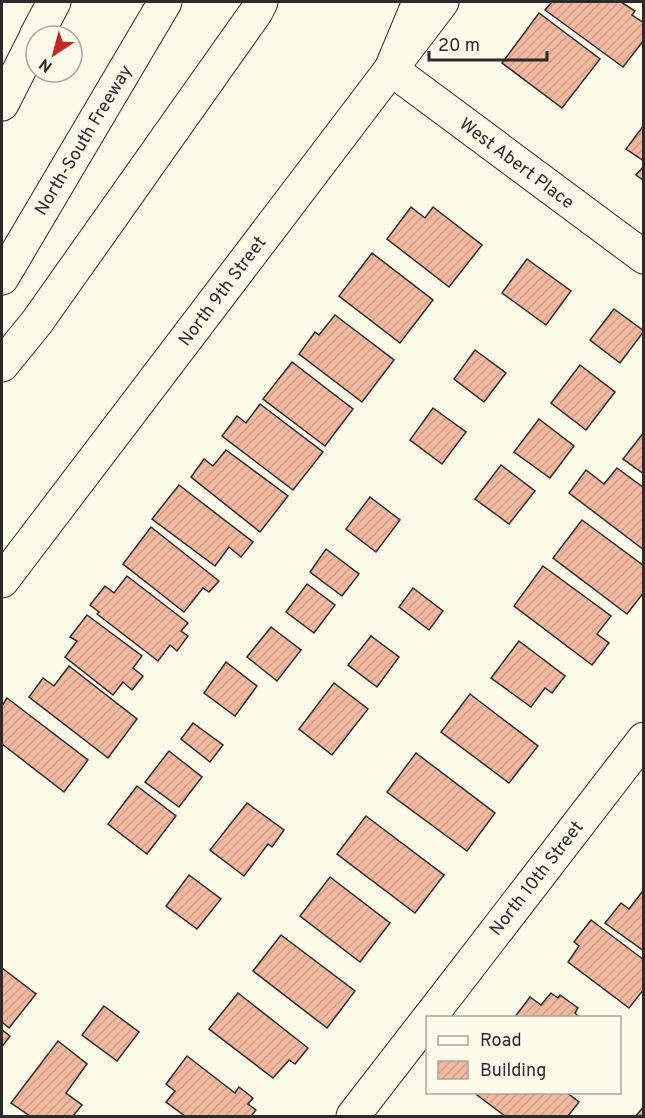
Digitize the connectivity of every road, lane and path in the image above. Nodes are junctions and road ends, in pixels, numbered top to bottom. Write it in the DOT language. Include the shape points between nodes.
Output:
graph roads {
  1 [pos="54,2"];
  2 [pos="165,2"];
  3 [pos="261,2"];
  4 [pos="419,2"];
  5 [pos="442,2"];
  6 [pos="42,24"];
  7 [pos="24,60"];
  8 [pos="391,69"];
  9 [pos="2,104"];
  10 [pos="644,257"];
  11 [pos="2,278"];
  12 [pos="2,366"];
  13 [pos="2,581"];
  14 [pos="644,738"];
  15 [pos="430,1016"];
  16 [pos="426,1021"];
  17 [pos="353,1116"];
  1 -- 6 [label="main road"];
  2 -- 11 [label="main road, North-South Freeway"];
  3 -- 12 [label="main road"];
  4 -- 8 [label="main road"];
  5 -- 8 [label="main road, North 9th Street"];
  7 -- 9 [label="main road"];
  8 -- 10 [label="main road, West Abert Place"];
  8 -- 13 [label="main road, North 9th Street"];
  14 -- 15 [label="main road, North 10th Street"];
  16 -- 17 [label="main road, North 10th Street"];
}
